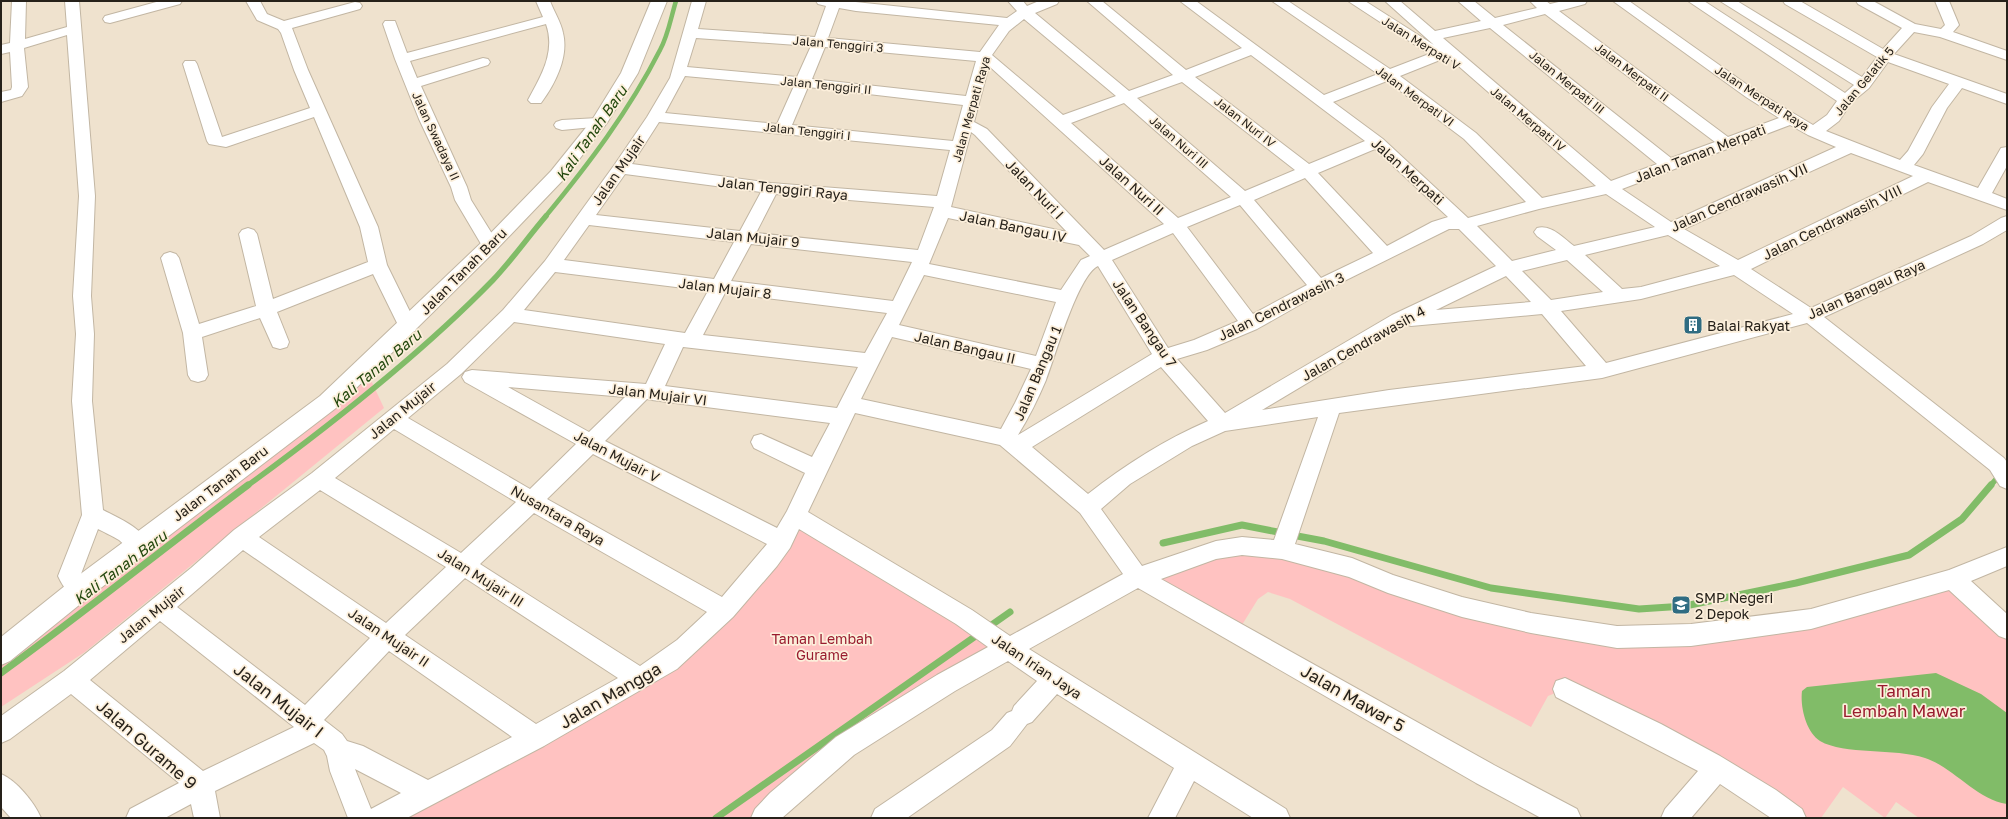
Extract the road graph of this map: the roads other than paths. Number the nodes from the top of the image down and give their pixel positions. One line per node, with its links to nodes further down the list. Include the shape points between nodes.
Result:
1 (19, 1): 41 (street)
2 (72, 1): 36 (street)
3 (175, 1): 30 (street)
4 (253, 1): 34 (street, via 262,17)
5 (544, 1): 29 (street)
6 (658, 1): 70 (main road, Jalan Tanah Baru, via 618,94)
7 (699, 1): 37 (street, Jalan Mujair)
8 (937, 1): 28 (street)
9 (1052, 1): 26 (street, Jalan Merpati Raya)
10 (1094, 1): 52 (street, Jalan Nuri IV)
11 (1187, 1): 42 (street, Jalan Merpati)
12 (1279, 1): 53 (street, Jalan Merpati VI)
13 (1356, 1): 44 (street, Jalan Merpati V)
14 (1392, 1): 39 (street, Jalan Merpati IV)
15 (1465, 1): 33 (street, Jalan Merpati III)
16 (1537, 1): 27 (street, Jalan Merpati II)
17 (1580, 1): 27 (street)
18 (1620, 1): 68 (street, Jalan Merpati Raya)
19 (1695, 1): 63 (street)
20 (1727, 1): 58 (street)
21 (1790, 1): 45 (street)
22 (1863, 1): 35 (street)
23 (1942, 1): 38 (street, via 1952,25)
24 (832, 2): 28 (street, via 856,7); 40 (street)
25 (355, 6): 34 (street)
26 (1020, 6): 31 (street, Jalan Merpati Raya); 59 (street, Jalan Nuri III)
27 (1549, 10): 33 (street); 76 (street, Jalan Merpati II)
28 (950, 15): 31 (street)
29 (550, 19): 47 (street); 62 (street, via 558,48 555,63)
30 (110, 20)
31 (1009, 22): 48 (street, Jalan Merpati Raya, via 995,36)
32 (390, 24): 47 (street, Jalan Swadaya II)
33 (1493, 24): 39 (street); 80 (street, Jalan Merpati III)
34 (283, 26): 66 (street, via 288,32)
35 (1911, 27): 38 (street); 45 (street, Jalan Gelatik 5)
36 (74, 30): 41 (street); 147 (street, via 87,196 82,296 85,334 82,401)
37 (691, 33): 40 (street, Jalan Tenggiri 3); 51 (street, Jalan Mujair)
38 (1944, 34): 46 (street)
39 (1432, 36): 57 (street, Jalan Merpati IV)
40 (820, 42): 48 (street, Jalan Tenggiri 3); 55 (street)
41 (17, 46): 43 (street); 60 (street, via 20,87 16,93)
42 (1253, 49): 52 (street); 65 (street, Jalan Merpati)
43 (1, 50)
44 (1440, 55): 53 (street); 57 (street, Jalan Merpati V)
45 (1885, 56): 54 (street); 58 (street, Jalan Gelatik 5)
46 (2007, 56)
47 (402, 59): 56 (street, Jalan Swadaya II)
48 (990, 60): 64 (street, Jalan Merpati Raya); 69 (street, Jalan Nuri II)
49 (483, 62): 56 (street)
50 (190, 64): 66 (street, via 215,141 226,142)
51 (679, 71): 55 (street, Jalan Tenggiri II); 67 (street, Jalan Mujair)
52 (1184, 76): 59 (street); 83 (street, Jalan Nuri IV)
53 (1387, 76): 65 (street); 89 (street, Jalan Merpati VI, via 1470,136 1510,173)
54 (1959, 81): 61 (street); 81 (street, via 1940,107 1915,154)
55 (802, 82): 64 (street, Jalan Tenggiri II); 73 (street)
56 (412, 84): 101 (street, Jalan Swadaya II, via 460,187 463,200)
57 (1487, 84): 86 (street, Jalan Merpati IV)
58 (1864, 85): 63 (street, Jalan Gelatik 5)
59 (1127, 97): 69 (street); 88 (street, Jalan Nuri III)
60 (1, 98)
61 (2007, 99)
62 (536, 100)
63 (1846, 100): 74 (street, Jalan Gelatik 5, via 1833,118)
64 (973, 101): 72 (street, Jalan Merpati Raya)
65 (1323, 101): 75 (street, Jalan Merpati)
66 (319, 110): 107 (street, via 370,227)
67 (655, 116): 73 (street, Jalan Tenggiri I); 82 (street, Jalan Mujair)
68 (1790, 119): 74 (street, Jalan Merpati Raya); 76 (street, Jalan Taman Merpati)
69 (1062, 121): 95 (street, Jalan Nuri II)
70 (598, 124): 71 (street); 101 (main road, Jalan Tanah Baru, via 554,178)
71 (562, 125)
72 (966, 125): 77 (street, Jalan Merpati Raya); 100 (street, Jalan Nuri I, via 981,132)
73 (783, 128): 77 (street, Jalan Tenggiri I)
74 (1814, 132): 78 (street, Jalan Merpati Raya)
75 (1377, 142): 83 (street, Jalan Bangau 1); 94 (street, Jalan Merpati)
76 (1726, 143): 80 (street, Jalan Taman Merpati)
77 (959, 146): 91 (street, Jalan Merpati Raya)
78 (1850, 147): 81 (street, Jalan Merpati Raya); 96 (street, Jalan Cendrawasih VII)
79 (2007, 152): 87 (street)
80 (1668, 164): 86 (street, Jalan Taman Merpati)
81 (1903, 166): 84 (street, Jalan Merpati Raya)
82 (621, 168): 85 (street, Jalan Tenggiri Raya); 92 (street, Jalan Mujair)
83 (1307, 171): 88 (street, Jalan Bangau 1); 103 (street, Jalan Nuri IV)
84 (1927, 176): 87 (street, Jalan Merpati Raya); 110 (street, Jalan Cendrawasih VIII)
85 (771, 188): 91 (street, Jalan Tenggiri Raya); 99 (street)
86 (1609, 188): 89 (street, Jalan Taman Merpati); 96 (street, Jalan Merpati IV)
87 (1982, 196): 90 (street, Jalan Merpati Raya)
88 (1243, 198): 95 (street, Jalan Bangau 1); 112 (street, Jalan Nuri III, via 1276,234)
89 (1538, 204): 94 (street, Jalan Cendrawasih 3)
90 (2007, 205)
91 (943, 206): 100 (street, Jalan Bangau IV, via 1073,239); 106 (street, Jalan Merpati Raya)
92 (583, 219): 99 (street, Jalan Mujair 9); 108 (street, Jalan Mujair)
93 (2007, 222): 119 (street, Jalan Bangau Raya, via 1977,240)
94 (1464, 224): 103 (street, Jalan Cendrawasih 3, via 1438,226); 109 (street, Jalan Merpati)
95 (1176, 225): 104 (street, Jalan Bangau 1); 121 (street, Jalan Nuri II)
96 (1670, 229): 102 (street, Jalan Cendrawasih VII); 110 (street, Jalan Merpati IV)
97 (1543, 232): 102 (street)
98 (248, 234): 117 (street)
99 (747, 236): 106 (street, Jalan Mujair 9); 111 (street)
100 (1084, 239): 104 (street, Jalan Nuri I)
101 (490, 245): 122 (main road, Jalan Tanah Baru)
102 (1571, 253): 109 (street, Jalan Cendrawasih VII); 113 (street)
103 (1385, 255): 112 (street, Jalan Cendrawasih 3)
104 (1101, 257): 114 (street, Jalan Bangau 1, via 1087,264 1078,274); 127 (street, Jalan Bangau 7)
105 (170, 258): 124 (street)
106 (921, 262): 114 (street, Jalan Mujair 9); 116 (street, Jalan Merpati Raya)
107 (378, 265): 117 (street); 122 (street)
108 (551, 265): 111 (street, Jalan Mujair 8); 118 (street, Jalan Mujair)
109 (1508, 268): 115 (street, Jalan Merpati); 120 (street, Jalan Cendrawasih 4)
110 (1737, 268): 113 (street, Jalan Cendrawasih VIII, via 1641,293); 119 (street, Jalan Merpati IV)
111 (719, 287): 116 (street, Jalan Mujair 8); 125 (street)
112 (1318, 287): 121 (street, Jalan Cendrawasih 3)
113 (1618, 296): 115 (street, Jalan Cendrawasih VIII)
114 (1067, 298): 129 (street, Jalan Bangau 1)
115 (1547, 307): 120 (street, Jalan Cendrawasih VIII); 131 (street, Jalan Merpati)
116 (899, 308): 123 (street, Jalan Merpati Raya)
117 (266, 309): 124 (street); 126 (street)
118 (510, 315): 125 (street); 130 (street, Jalan Mujair)
119 (1810, 316): 131 (street, Jalan Bangau Raya); 143 (street, Jalan Merpati IV)
120 (1399, 320): 138 (street, Jalan Cendrawasih 4)
121 (1250, 324): 127 (street, Jalan Cendrawasih 3)
122 (408, 326): 151 (main road, Jalan Tanah Baru, via 328,402)
123 (888, 329): 128 (street, Jalan Merpati Raya); 129 (street, Jalan Bangau II)
124 (192, 333): 132 (street)
125 (684, 339): 128 (street); 134 (street)
126 (280, 342)
127 (1164, 356): 138 (street, Jalan Bangau 7); 140 (street, Jalan Cendrawasih 3)
128 (870, 361): 136 (street, Jalan Mangga)
129 (1042, 365): 140 (street, Jalan Bangau 1)
130 (454, 368): 133 (street, Jalan Mujair V); 137 (street, Jalan Mujair)
131 (1602, 370): 135 (street, Jalan Bangau Raya)
132 (198, 375)
133 (472, 376): 134 (street, Jalan Mujair VI); 141 (street, Jalan Mujair V)
134 (647, 392): 136 (street, Jalan Mujair VI); 141 (street)
135 (1331, 407): 138 (street, Jalan Bangau Raya); 152 (street)
136 (847, 410): 140 (street); 142 (street, Jalan Mangga)
137 (392, 418): 144 (street, Jalan Mujair); 145 (street, Nusantara Raya)
138 (1222, 424): 146 (street, via 1179,444 1124,478)
139 (761, 442): 142 (street)
140 (1012, 442): 146 (street)
141 (591, 443): 145 (street); 150 (street, Jalan Mujair V)
142 (817, 469): 148 (street, Jalan Mangga)
143 (2002, 472)
144 (319, 479): 149 (street, Jalan Mujair); 154 (street, Jalan Mujair III)
145 (532, 501): 154 (street); 159 (street, Nusantara Raya)
146 (1088, 507): 155 (street)
147 (93, 515): 151 (street, via 127,534); 157 (street, via 69,576)
148 (796, 516): 150 (street, Jalan Mangga); 162 (street, Jalan Irian Jaya, via 964,617)
149 (242, 537): 158 (street, Jalan Mujair); 161 (street, Jalan Mujair II)
150 (782, 541): 159 (street, Jalan Mangga)
151 (139, 545): 157 (main road, Jalan Tanah Baru)
152 (1282, 550): 155 (street, via 1242,546 1216,550); 156 (street, via 1352,568 1388,583 1462,607 1531,623 1617,637 1691,635 1811,619)
153 (2007, 556): 156 (street)
154 (464, 566): 161 (street); 165 (street, Jalan Mujair III)
155 (1135, 572): 162 (street); 186 (street, Jalan Mawar 5, via 1485,774)
156 (1952, 578): 160 (street)
157 (80, 589): 163 (main road, Jalan Tanah Baru)
158 (160, 607): 164 (street, Jalan Mujair); 168 (street, Jalan Mujair I)
159 (725, 610): 165 (street, Jalan Mangga, via 685,648)
160 (2007, 629)
161 (388, 636): 168 (street); 170 (street, Jalan Mujair II)
162 (999, 642): 166 (street, Jalan Irian Jaya); 182 (street, via 946,683 845,746)
163 (1, 652)
164 (73, 678): 169 (street, Jalan Mujair); 174 (street, Jalan Gurame 9, via 76,684)
165 (640, 679): 170 (street, Jalan Mangga)
166 (1055, 679): 172 (street, Jalan Irian Jaya); 183 (street, via 1001,738)
167 (1565, 689): 173 (street)
168 (311, 725): 171 (street, Jalan Mujair I, via 333,742); 174 (street)
169 (1, 731)
170 (535, 738): 176 (street, Jalan Mangga)
171 (339, 752): 176 (street, via 354,755); 180 (street, Jalan Mujair I, via 343,771)
172 (1190, 763): 184 (street); 185 (street, Jalan Irian Jaya)
173 (1716, 769): 187 (street); 188 (street)
174 (201, 785): 178 (street); 179 (street, Jalan Gurame 9)
175 (1, 787): 177 (street)
176 (427, 793): 181 (street, Jalan Mangga)
177 (28, 818)
178 (139, 818)
179 (207, 818)
180 (361, 818)
181 (380, 818)
182 (764, 818)
183 (884, 818)
184 (1161, 818)
185 (1277, 818)
186 (1568, 818)
187 (1674, 818)
188 (1793, 818)

